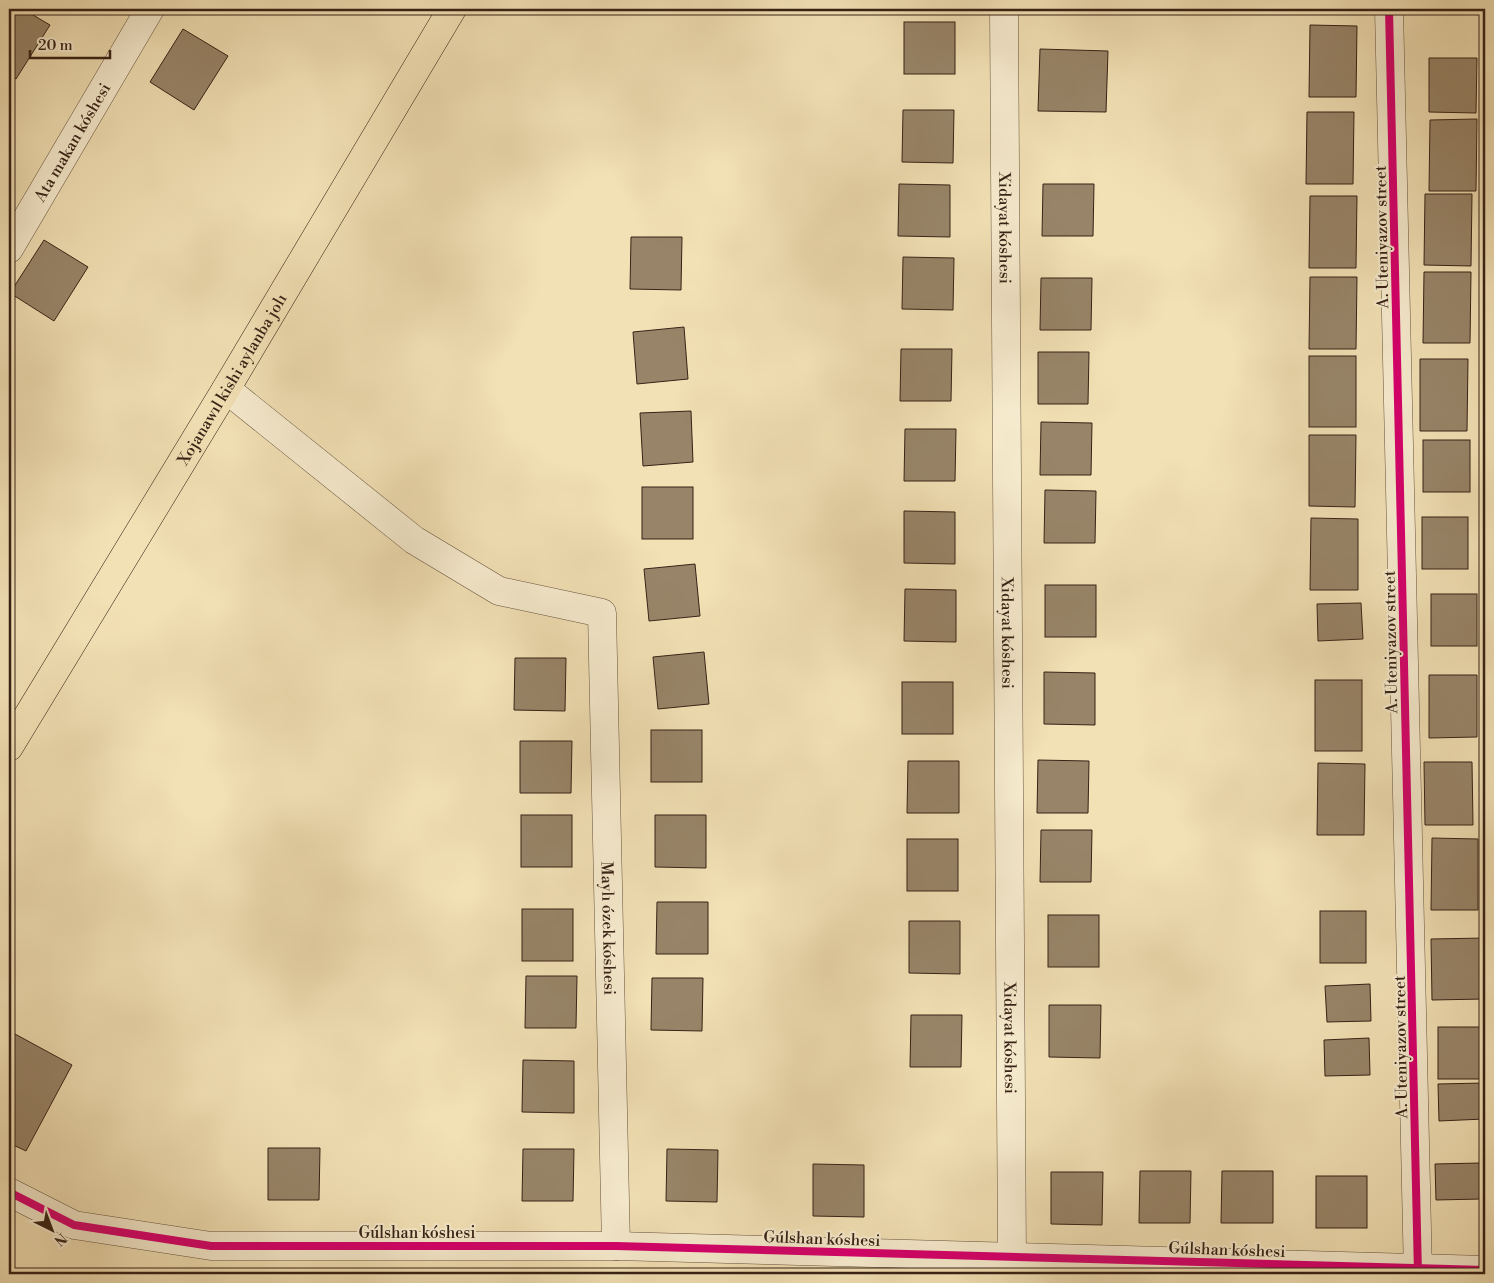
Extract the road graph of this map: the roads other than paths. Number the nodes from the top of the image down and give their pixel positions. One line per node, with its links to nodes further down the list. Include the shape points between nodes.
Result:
1 (150, 9): 5 (street, Ata makan kóshesi)
2 (452, 9): 6 (main road, Xojanawıl kishi aylanba jolı)
3 (1004, 9): 10 (street, Xidayat kóshesi)
4 (1389, 9): 12 (street, A. Uteniyazov street)
5 (9, 250)
6 (226, 389): 7 (main road, Xojanawıl kishi aylanba jolı); 9 (street, Maylı ózek kóshesi, via 414,540 499,591 602,612)
7 (9, 747)
8 (9, 1192): 9 (street, Gúlshan kóshesi, via 74,1225 211,1246)
9 (616, 1246): 10 (street, Gúlshan kóshesi)
10 (1012, 1257): 12 (street, Gúlshan kóshesi)
11 (1485, 1270): 12 (street, Gúlshan kóshesi)
12 (1418, 1271)

